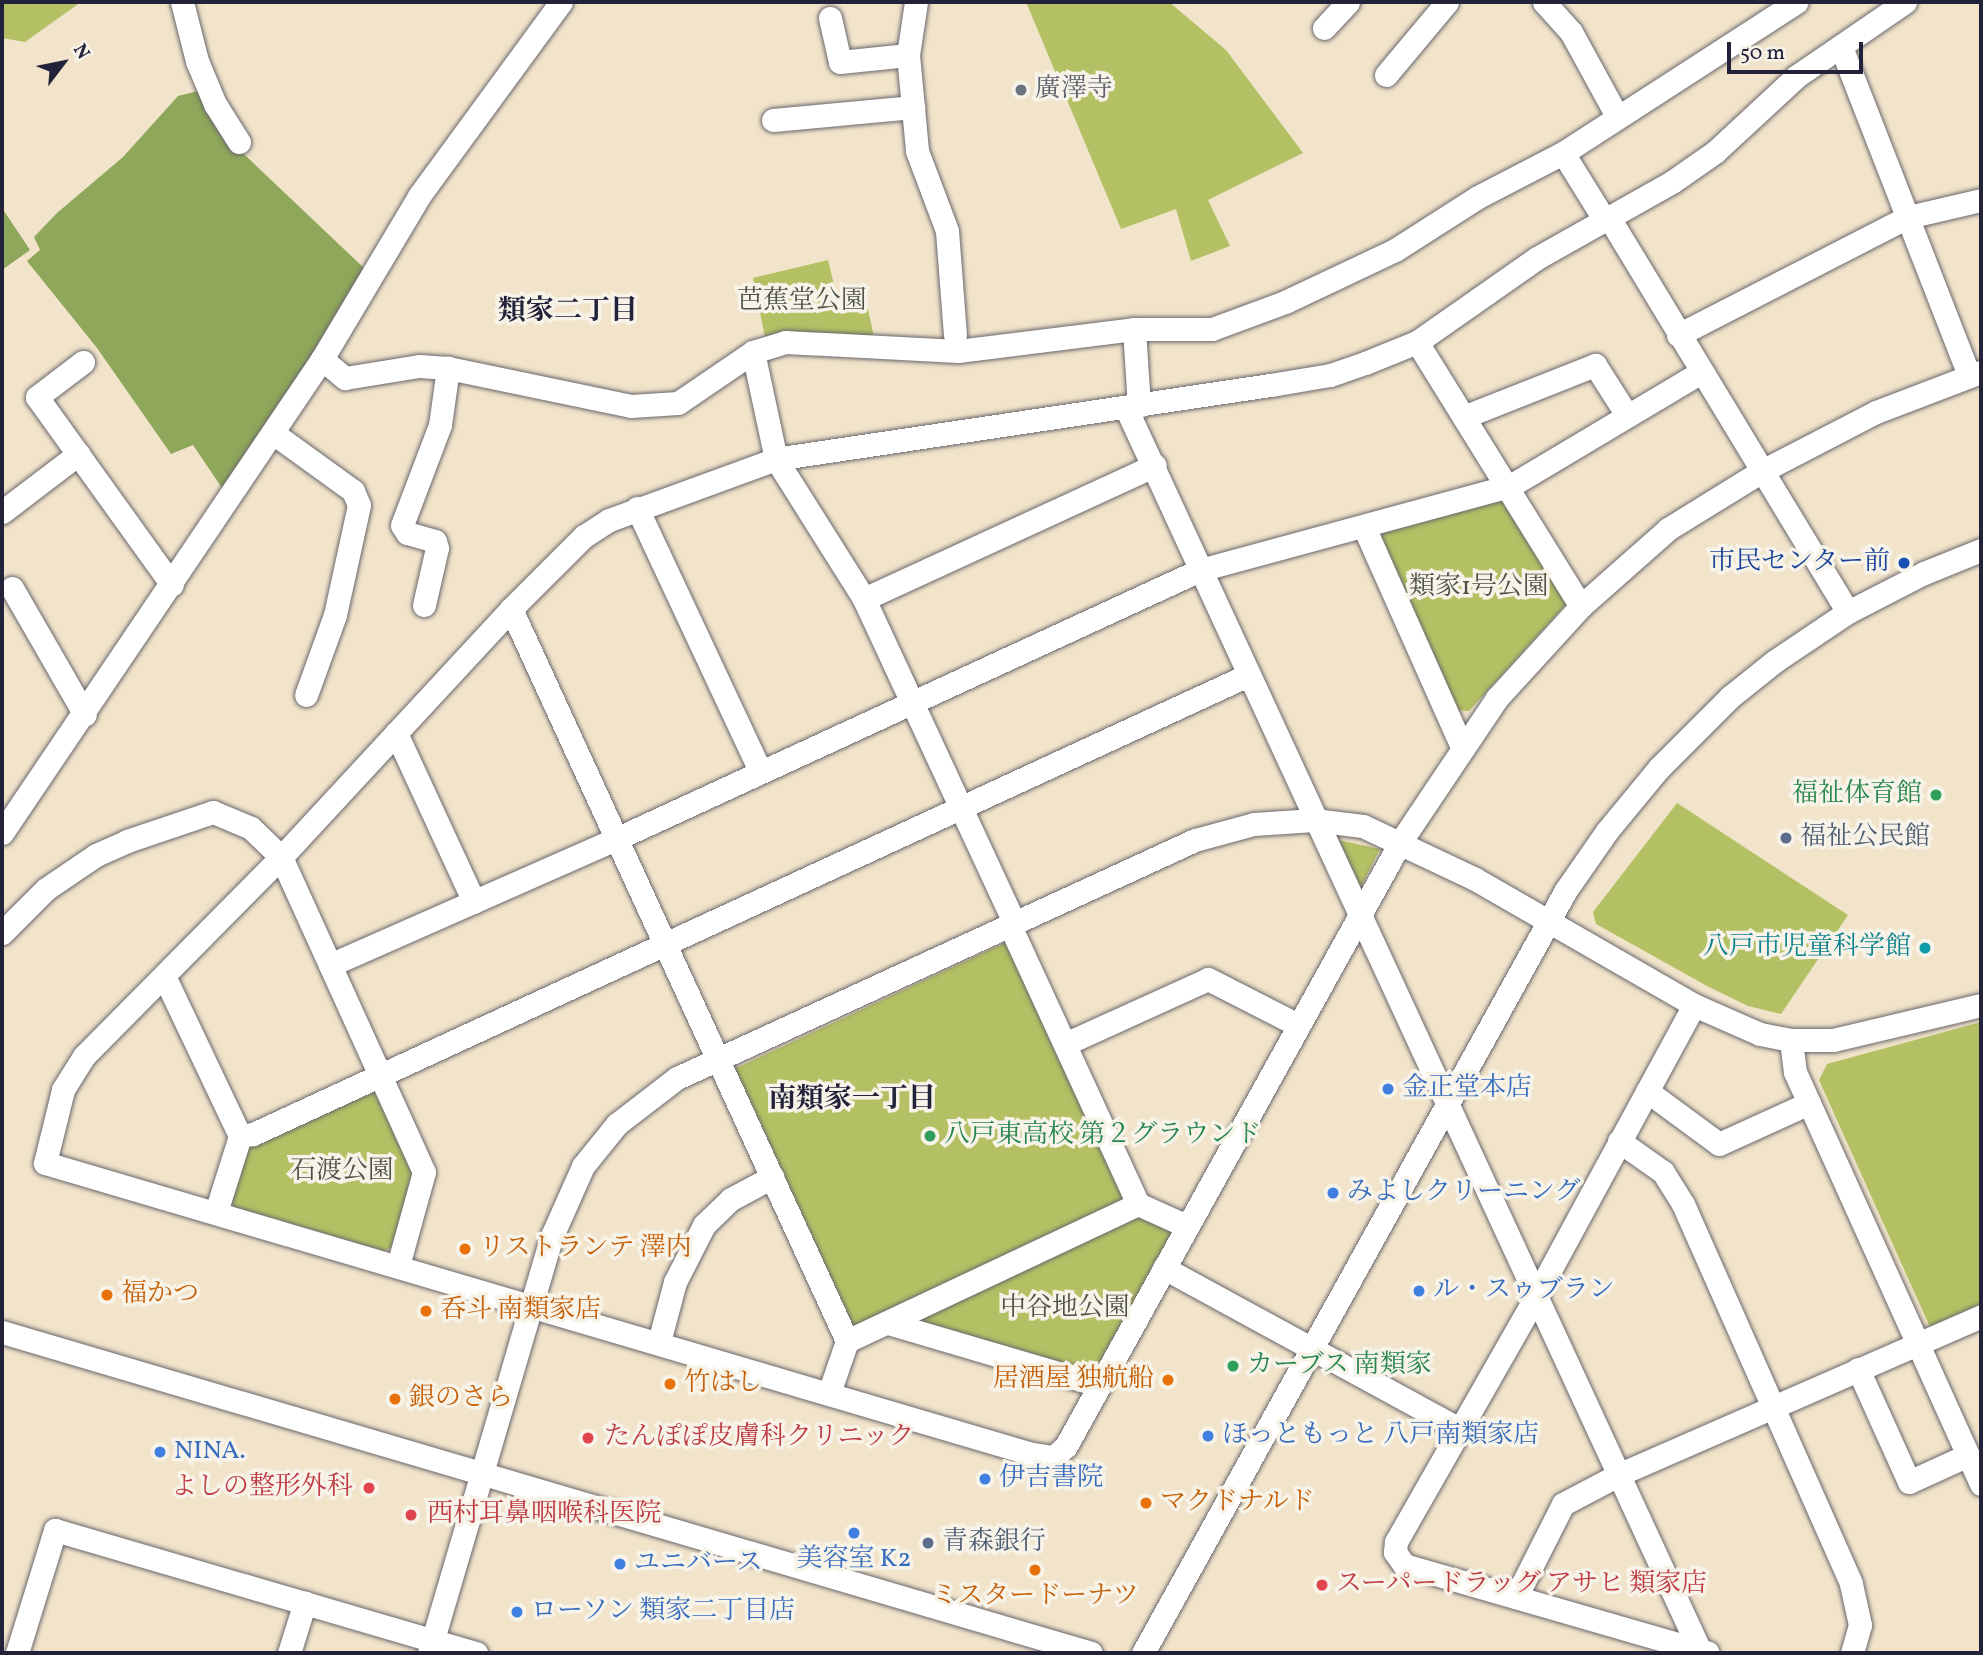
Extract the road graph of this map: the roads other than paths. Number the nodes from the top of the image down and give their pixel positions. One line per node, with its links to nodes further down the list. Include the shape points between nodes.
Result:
1 (182, 2): 17 (street, via 197,61 215,104)
2 (561, 2): 27 (street, via 419,196)
3 (916, 2): 12 (street)
4 (1348, 2): 10 (street)
5 (1447, 2): 13 (street)
6 (1544, 2): 15 (street, via 1571,32)
7 (1796, 2): 15 (street)
8 (1905, 2): 11 (street)
9 (830, 18): 12 (street, via 840,62)
10 (1324, 28)
11 (1840, 47): 20 (street); 21 (street, via 1797,76 1715,152)
12 (908, 55): 14 (street)
13 (1386, 75)
14 (913, 107): 16 (street); 23 (street, via 917,151 947,231)
15 (1617, 116): 18 (street)
16 (773, 120)
17 (239, 142)
18 (1563, 153): 21 (street); 22 (street, via 1478,197 1395,250 1285,302 1212,329)
19 (1981, 200): 20 (street)
20 (1908, 217): 24 (street); 31 (street)
21 (1606, 218): 24 (street); 25 (street, via 1537,258)
22 (1134, 328): 26 (street, via 958,351 785,342); 32 (street)
23 (955, 335)
24 (1678, 335): 30 (street)
25 (1417, 342): 32 (street, via 1330,375); 34 (street)
26 (753, 352): 29 (street, via 678,403 631,407); 37 (street)
27 (323, 359): 29 (street, via 345,377 419,366); 35 (street)
28 (83, 362): 36 (street, via 37,397)
29 (448, 369): 49 (street, via 440,425 402,525 407,533 435,541 437,548)
30 (1701, 372): 33 (street); 39 (street)
31 (1975, 374): 39 (street, via 1875,412)
32 (1133, 407): 37 (street); 38 (street)
33 (1627, 415): 34 (street, via 1595,365); 40 (street)
34 (1465, 416): 40 (street)
35 (273, 433): 46 (street); 54 (street, via 353,491 359,505 335,615)
36 (78, 454): 42 (street); 46 (street)
37 (776, 459): 41 (street); 48 (street)
38 (1154, 465): 45 (street); 48 (street)
39 (1762, 471): 50 (street, via 1668,529); 52 (street)
40 (1510, 486): 43 (street); 50 (street)
41 (638, 508): 51 (street, via 584,536); 59 (street)
42 (2, 512)
43 (1364, 527): 45 (street); 58 (street)
44 (1981, 550): 52 (street)
45 (1200, 570): 53 (street); 55 (street)
46 (172, 585): 56 (street)
47 (12, 588): 56 (street)
48 (864, 599): 55 (street)
49 (424, 605)
50 (1581, 606): 58 (street, via 1497,698)
51 (510, 610): 57 (street); 63 (street)
52 (1848, 611): 68 (street, via 1730,697 1659,768 1600,841)
53 (1248, 675): 60 (street); 61 (street)
54 (306, 695)
55 (912, 703): 59 (street); 60 (street)
56 (85, 715): 62 (street)
57 (396, 733): 65 (street); 66 (street)
58 (1462, 747): 64 (street)
59 (760, 771): 63 (street)
60 (960, 808): 69 (street); 71 (street)
61 (1314, 820): 64 (street, via 1363,826); 67 (street); 69 (street, via 1254,824 1195,840)
62 (2, 833)
63 (618, 838): 66 (street); 71 (street)
64 (1401, 841): 67 (street); 68 (street)
65 (281, 857): 70 (street, via 251,828 213,813 199,816 96,855 46,889); 72 (street); 73 (street)
66 (474, 902): 72 (street)
67 (1359, 916): 76 (street); 83 (street)
68 (1549, 922): 74 (street); 83 (street)
69 (1012, 923): 78 (street); 79 (street)
70 (2, 933)
71 (668, 943): 79 (street); 80 (street)
72 (330, 965): 80 (street)
73 (166, 978): 84 (street); 88 (street, via 84,1056 64,1090 46,1163)
74 (1694, 1005): 77 (street, via 1760,1034); 81 (street)
75 (1981, 1005): 77 (street, via 1833,1040)
76 (1298, 1025): 78 (street, via 1208,979); 89 (street)
77 (1791, 1040): 82 (street, via 1795,1072)
78 (1066, 1044): 87 (street)
79 (720, 1057): 86 (street); 93 (street, via 641,1102 583,1166 551,1238)
80 (376, 1074): 84 (street, via 253,1134); 90 (street, via 424,1172)
81 (1647, 1091): 82 (street, via 1719,1144); 85 (street)
82 (1809, 1103): 99 (street)
83 (1446, 1105): 92 (street); 100 (street)
84 (240, 1136): 88 (street)
85 (1619, 1141): 92 (street); 104 (street, via 1663,1172 1683,1204)
86 (772, 1177): 97 (street); 98 (street, via 731,1199 704,1225 675,1282)
87 (1138, 1204): 89 (street); 95 (street)
88 (216, 1212): 90 (street)
89 (1187, 1226): 91 (street)
90 (398, 1266): 93 (street)
91 (1164, 1268): 100 (street); 102 (street)
92 (1535, 1298): 105 (street); 108 (street)
93 (532, 1308): 98 (street); 107 (street)
94 (1981, 1316): 99 (street)
95 (888, 1323): 97 (street); 102 (street)
96 (2, 1332): 107 (street)
97 (847, 1341): 103 (street)
98 (659, 1342): 103 (street)
99 (1917, 1344): 101 (street); 106 (street)
100 (1312, 1348): 105 (street); 118 (street)
101 (1858, 1369): 104 (street); 106 (street, via 1909,1482)
102 (1099, 1385): 103 (street, via 1066,1446 1054,1457)
103 (829, 1393)
104 (1773, 1406): 108 (street); 119 (street, via 1851,1584 1860,1625)
105 (1459, 1429): 110 (street, via 1395,1542 1395,1552 1404,1565)
106 (1968, 1455): 109 (street)
107 (482, 1474): 112 (street); 117 (street)
108 (1620, 1474): 110 (street, via 1563,1504); 113 (street)
109 (1981, 1484)
110 (1516, 1597): 113 (street)
111 (305, 1602): 112 (street); 114 (street, via 55,1530); 115 (street)
112 (431, 1647): 116 (street)
113 (1703, 1652)
114 (18, 1653)
115 (289, 1653)
116 (476, 1653)
117 (1091, 1653)
118 (1143, 1653)
119 (1852, 1653)

